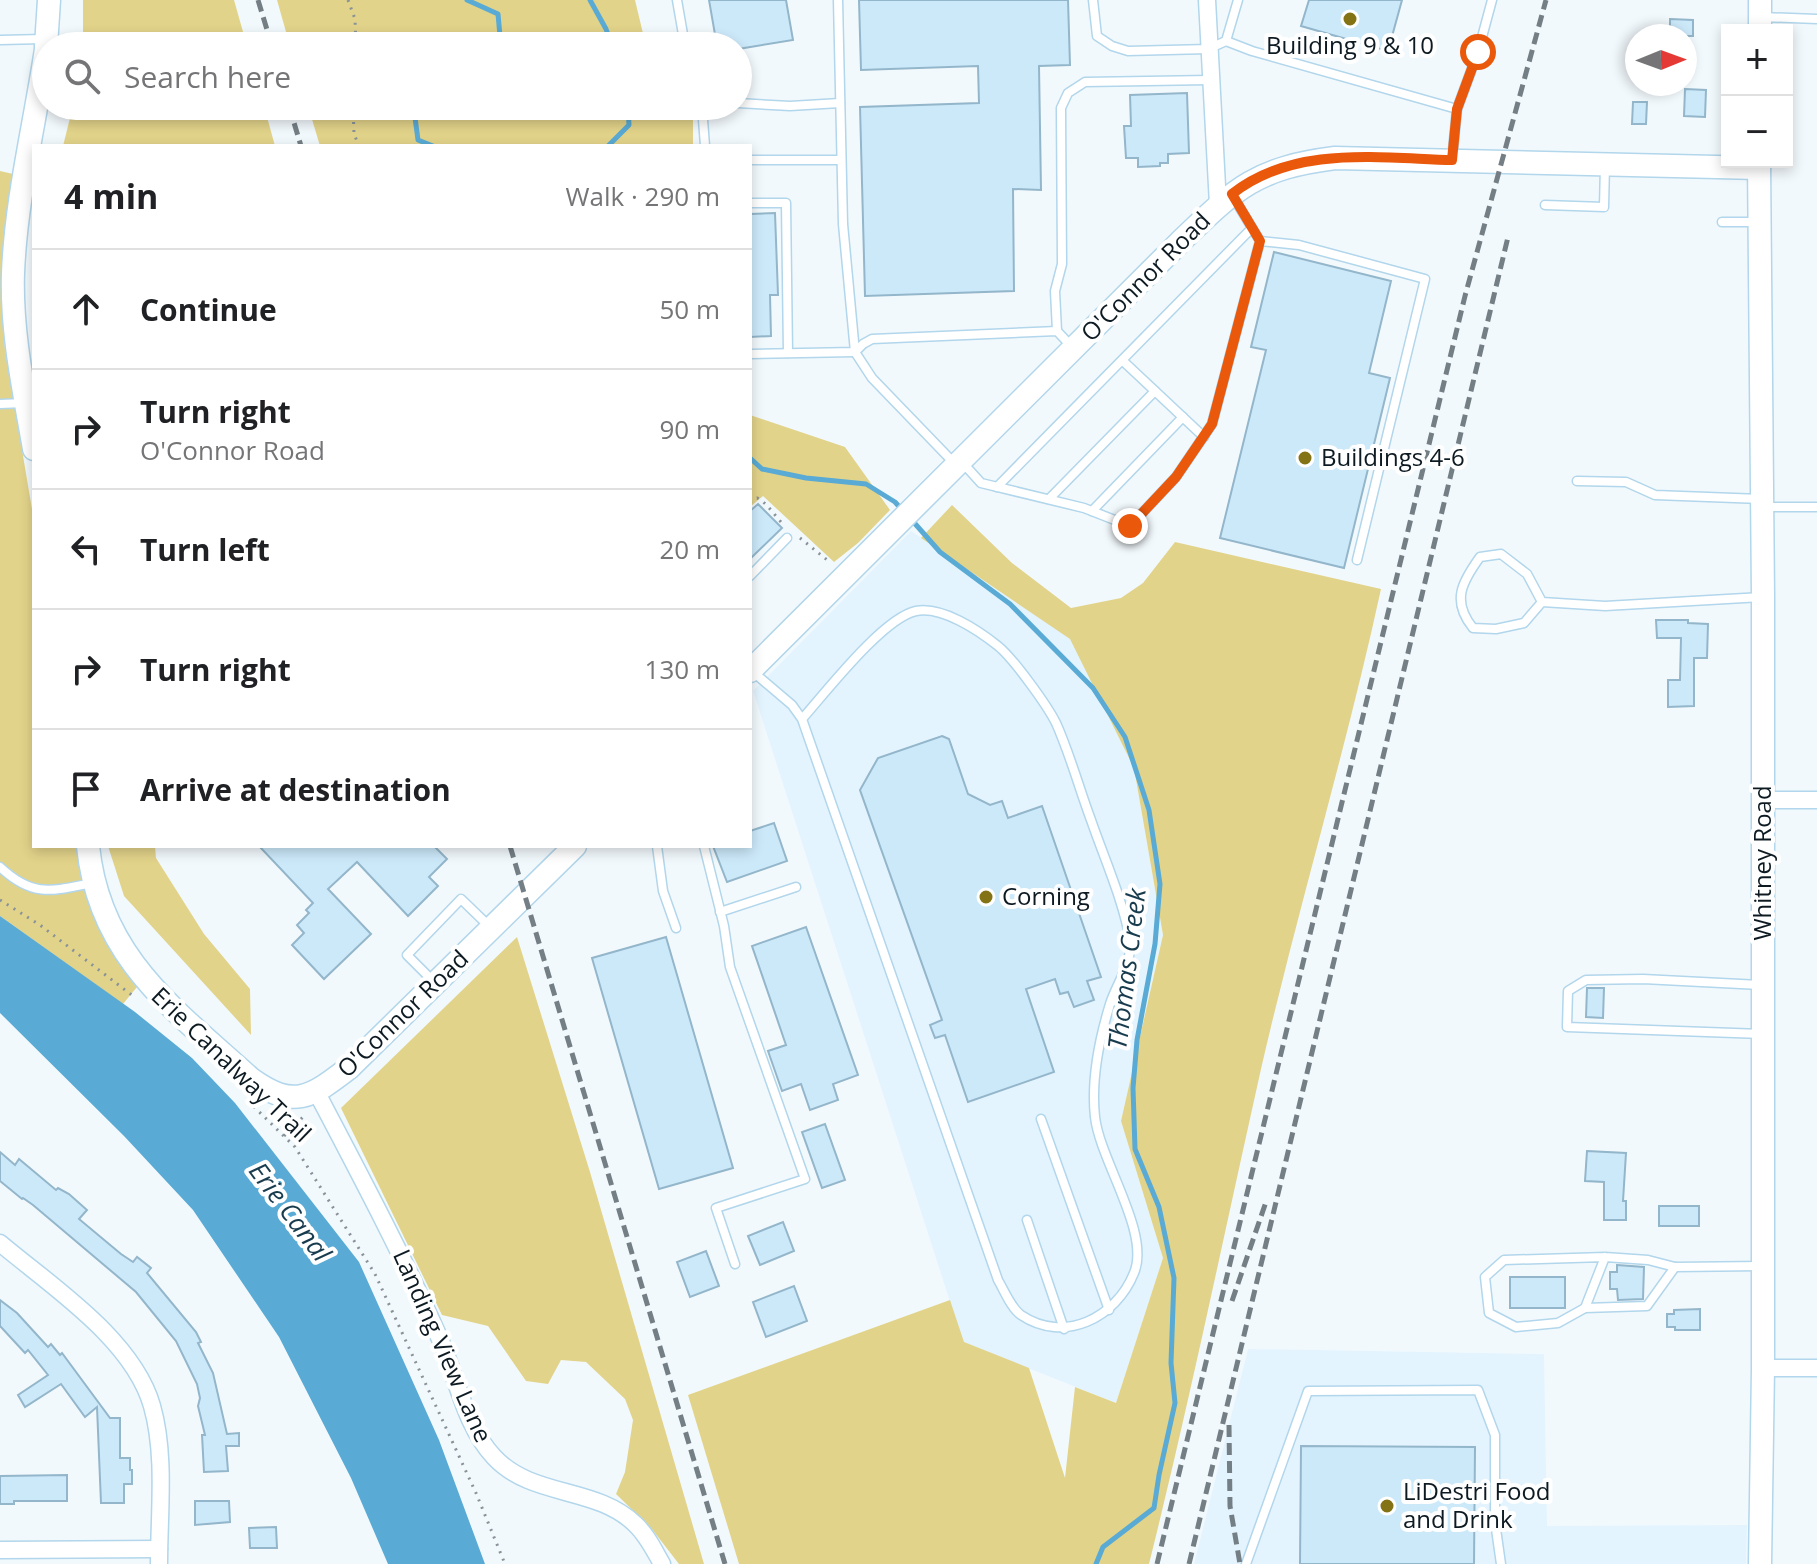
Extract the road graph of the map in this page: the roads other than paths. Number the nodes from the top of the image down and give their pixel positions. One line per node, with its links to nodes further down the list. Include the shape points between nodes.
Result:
1 (49, 0): 10 (street)
2 (677, 0): 11 (lane)
3 (838, 0): 17 (lane)
4 (1093, 0): 15 (lane, via 1097,36 1112,46 1128,51)
5 (1207, 0): 15 (street)
6 (1238, 0): 13 (lane)
7 (1492, 0): 19 (lane)
8 (1760, 16): 9 (lane)
9 (1817, 19)
10 (48, 32)
11 (683, 32)
12 (0, 40): 14 (lane)
13 (1226, 41): 15 (lane); 19 (lane)
14 (32, 43)
15 (1208, 49): 16 (street)
16 (1210, 80): 29 (street); 36 (lane, via 1085,82 1068,93 1061,108)
17 (840, 103): 18 (lane); 24 (lane)
18 (752, 104)
19 (1457, 109): 25 (lane)
20 (34, 120): 43 (street, via 13,275)
21 (703, 120): 22 (lane)
22 (705, 144)
23 (752, 160): 24 (lane)
24 (841, 160): 38 (lane)
25 (1452, 160): 26 (street, O'Connor Road); 29 (street, O'Connor Road, via 1305,162 1263,174)
26 (1605, 164): 27 (street, O'Connor Road); 31 (lane, via 1604,207)
27 (1721, 165)
28 (1759, 168): 33 (street, Whitney Road)
29 (1225, 200): 34 (lane); 37 (street, O'Connor Road)
30 (752, 203): 39 (lane, via 786,203)
31 (1545, 205)
32 (1722, 222): 33 (lane)
33 (1759, 222): 52 (street, Whitney Road)
34 (1252, 228): 35 (lane); 41 (lane)
35 (1260, 241): 46 (lane, via 1212,424); 56 (lane, via 1299,245 1425,279)
36 (1057, 331): 37 (lane); 38 (lane, via 872,339)
37 (1074, 349): 48 (street, O'Connor Road)
38 (855, 352): 39 (lane); 48 (lane, via 872,378)
39 (788, 353): 40 (lane)
40 (752, 354)
41 (1123, 361): 42 (lane); 50 (lane)
42 (1155, 391): 45 (lane); 51 (lane)
43 (26, 403): 44 (lane); 47 (street)
44 (0, 404)
45 (1183, 417): 46 (lane); 54 (lane)
46 (1204, 437): 54 (lane, via 1176,477 1130,526)
47 (32, 438)
48 (959, 463): 50 (lane, via 981,483); 60 (street, O'Connor Road)
49 (1577, 481): 52 (lane, via 1626,482 1655,495)
50 (997, 487): 51 (lane)
51 (1049, 499): 54 (lane)
52 (1762, 503): 53 (lane); 58 (street, Whitney Road)
53 (1817, 507)
54 (1092, 511)
55 (787, 538): 57 (lane)
56 (1357, 560)
57 (752, 574)
58 (1763, 597): 59 (lane, via 1605,606); 63 (street, Whitney Road)
59 (1542, 602): 59 (lane, via 1527,574 1501,554 1480,557 1460,597 1463,615 1473,628 1524,623)
60 (752, 668)
61 (752, 672): 62 (lane)
62 (802, 719): 87 (lane, via 893,623 914,612 934,611 999,646 1055,722 1130,941 1129,960 1100,1041 1095,1087 1095,1120 1134,1229 1138,1256 1130,1282); 88 (lane, via 998,1280 1019,1313)
63 (1763, 800): 64 (street); 76 (street, Whitney Road)
64 (1817, 800)
65 (88, 848): 70 (street)
66 (573, 848): 74 (street, O'Connor Road)
67 (657, 848): 73 (lane, via 663,891)
68 (704, 848): 72 (lane)
69 (0, 867): 70 (lane, via 27,888 55,891)
70 (93, 883): 78 (street, via 112,932 145,979 251,1079 283,1096)
71 (796, 887): 72 (lane)
72 (720, 912): 83 (lane, via 730,967 805,1179 716,1208)
73 (676, 928)
74 (491, 929): 75 (street, O'Connor Road); 75 (lane, via 461,899 407,955)
75 (436, 984): 78 (street, O'Connor Road, via 349,1068)
76 (1762, 985): 77 (street, Whitney Road); 77 (lane, via 1586,980 1568,991 1567,1027)
77 (1763, 1034): 84 (street, Whitney Road)
78 (311, 1094): 93 (street, Landing View Lane, via 405,1261 482,1442 512,1473 597,1502 634,1522)
79 (1041, 1119): 87 (lane)
80 (1027, 1220): 88 (lane)
81 (0, 1243): 92 (street, via 101,1328 142,1380 158,1436)
82 (1605, 1257): 85 (lane); 86 (lane); 86 (lane, via 1504,1260 1485,1277 1489,1313 1516,1327 1558,1323)
83 (735, 1264)
84 (1763, 1266): 85 (lane); 89 (street, Whitney Road)
85 (1675, 1267): 86 (lane, via 1647,1306)
86 (1585, 1308)
87 (1109, 1310): 88 (lane)
88 (1064, 1329)
89 (1763, 1368): 90 (street); 96 (street, Whitney Road)
90 (1817, 1368)
91 (0, 1550): 92 (street)
92 (159, 1557)
93 (662, 1564)
94 (1246, 1564): 95 (lane, via 1308,1391 1478,1390 1495,1435 1495,1522)
95 (1501, 1564)
96 (1760, 1564)

